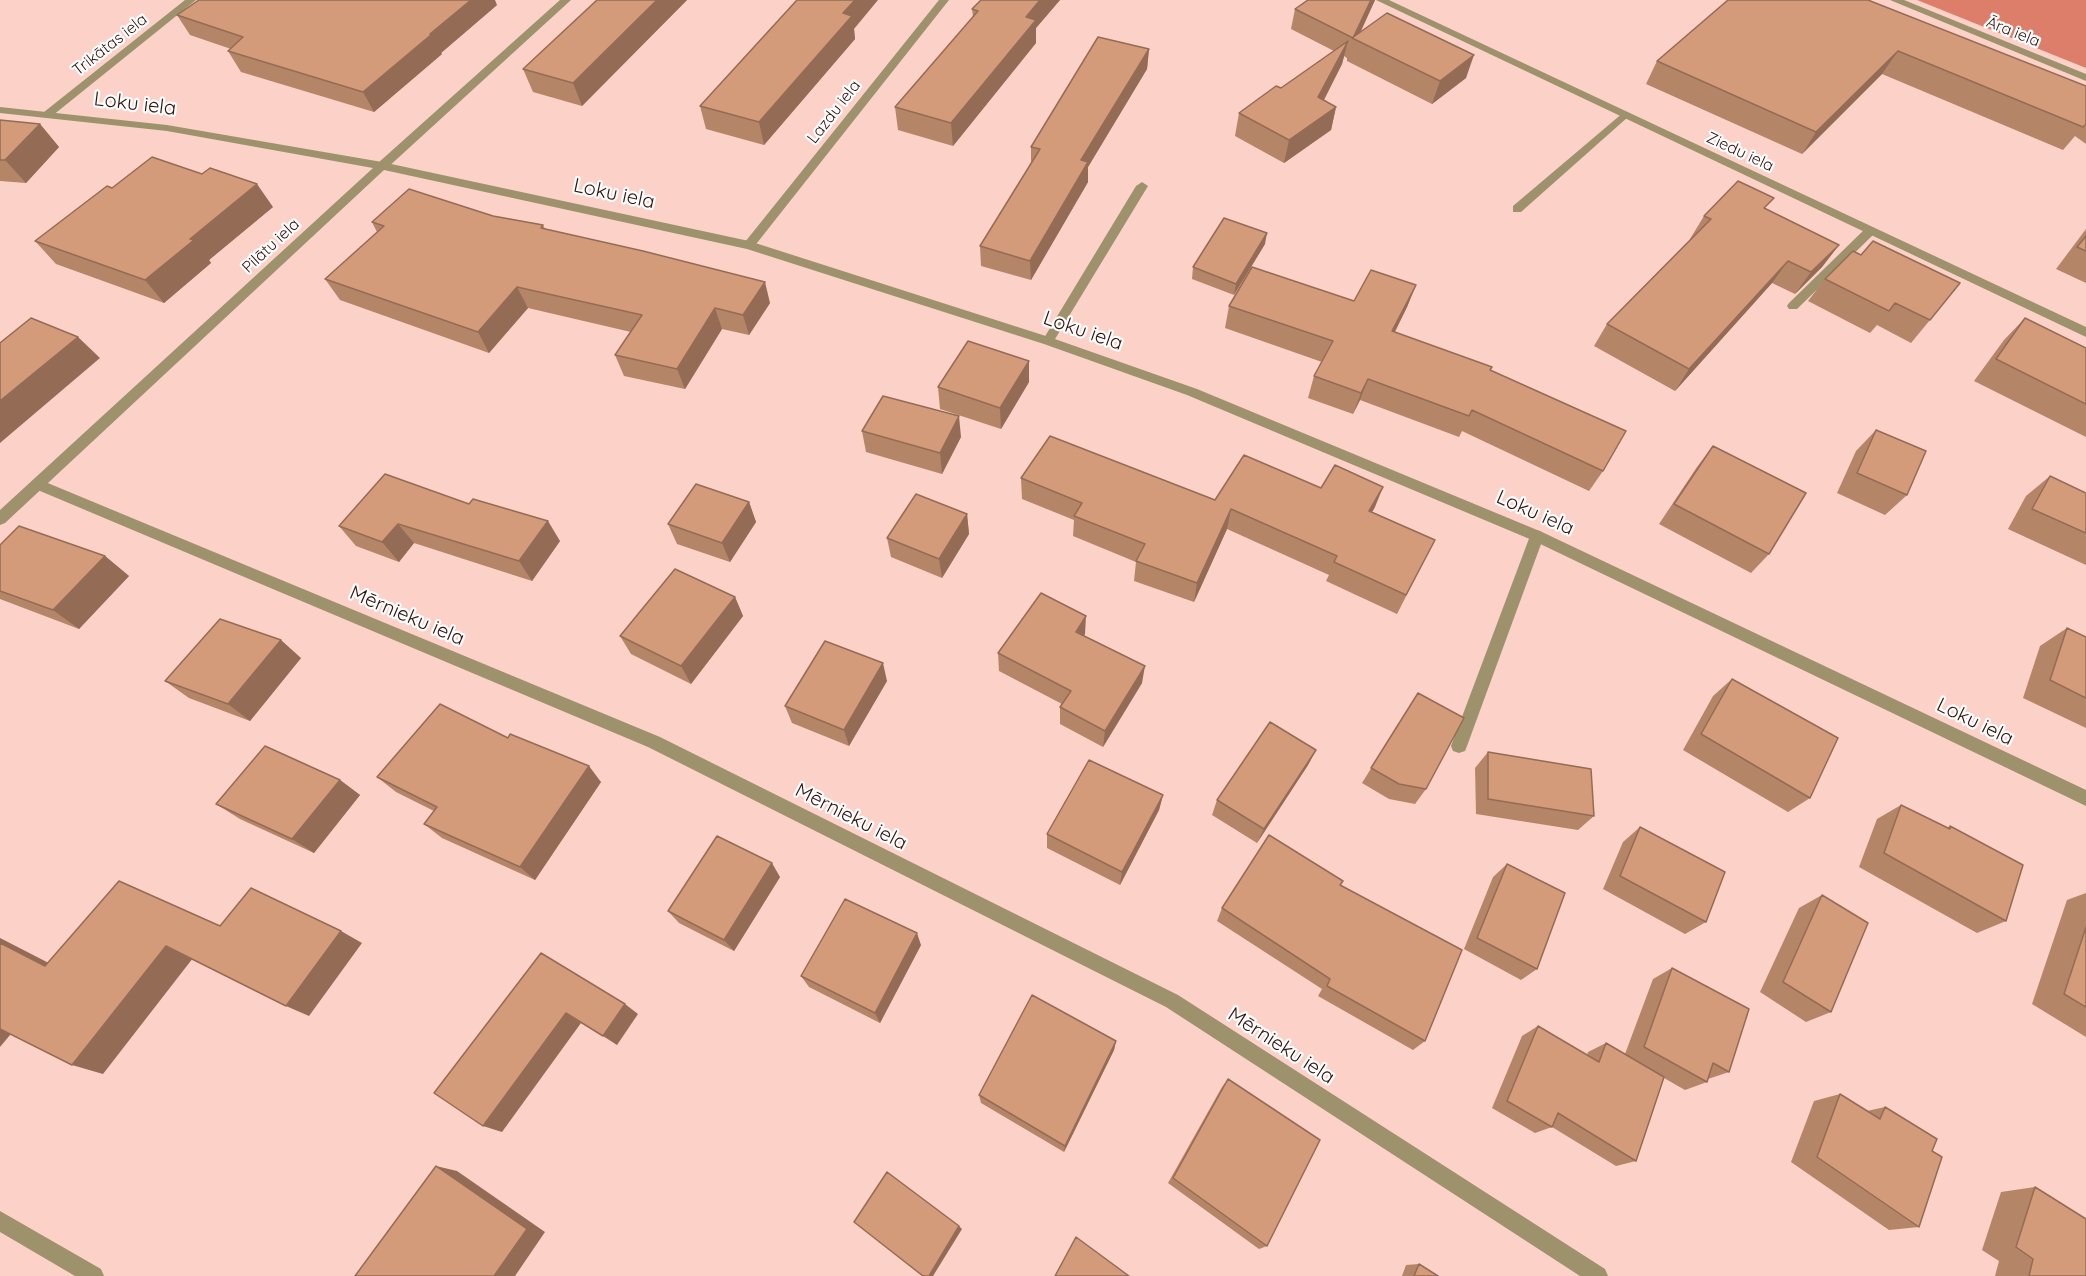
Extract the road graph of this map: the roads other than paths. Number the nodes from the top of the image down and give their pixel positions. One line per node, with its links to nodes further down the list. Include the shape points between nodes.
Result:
1 (190, 0): 8 (street, Trikātas iela)
2 (566, 0): 10 (street, Pilātu iela)
3 (944, 0): 14 (street, Lazdu iela)
4 (1382, 0): 9 (street, Ziedu iela)
5 (1895, 0): 6 (street, Āra iela)
6 (2086, 78)
7 (0, 110): 8 (street, Loku iela)
8 (48, 114): 10 (street, Loku iela, via 167,128)
9 (1624, 115): 12 (street); 13 (street, Ziedu iela)
10 (382, 166): 14 (street, Loku iela); 18 (street, Pilātu iela)
11 (1142, 186): 17 (street)
12 (1517, 209)
13 (1870, 231): 15 (street); 16 (street, Ziedu iela)
14 (750, 245): 17 (street, Loku iela)
15 (1793, 306)
16 (2086, 332)
17 (1048, 341): 20 (street, Loku iela, via 1192,392)
18 (38, 484): 19 (street, Pilātu iela); 25 (street, Mērnieku iela, via 654,742 1172,1001)
19 (0, 519)
20 (1538, 536): 21 (street); 22 (street, Loku iela)
21 (1459, 746)
22 (2086, 798)
23 (0, 1221): 24 (street)
24 (94, 1276)
25 (1598, 1276)

